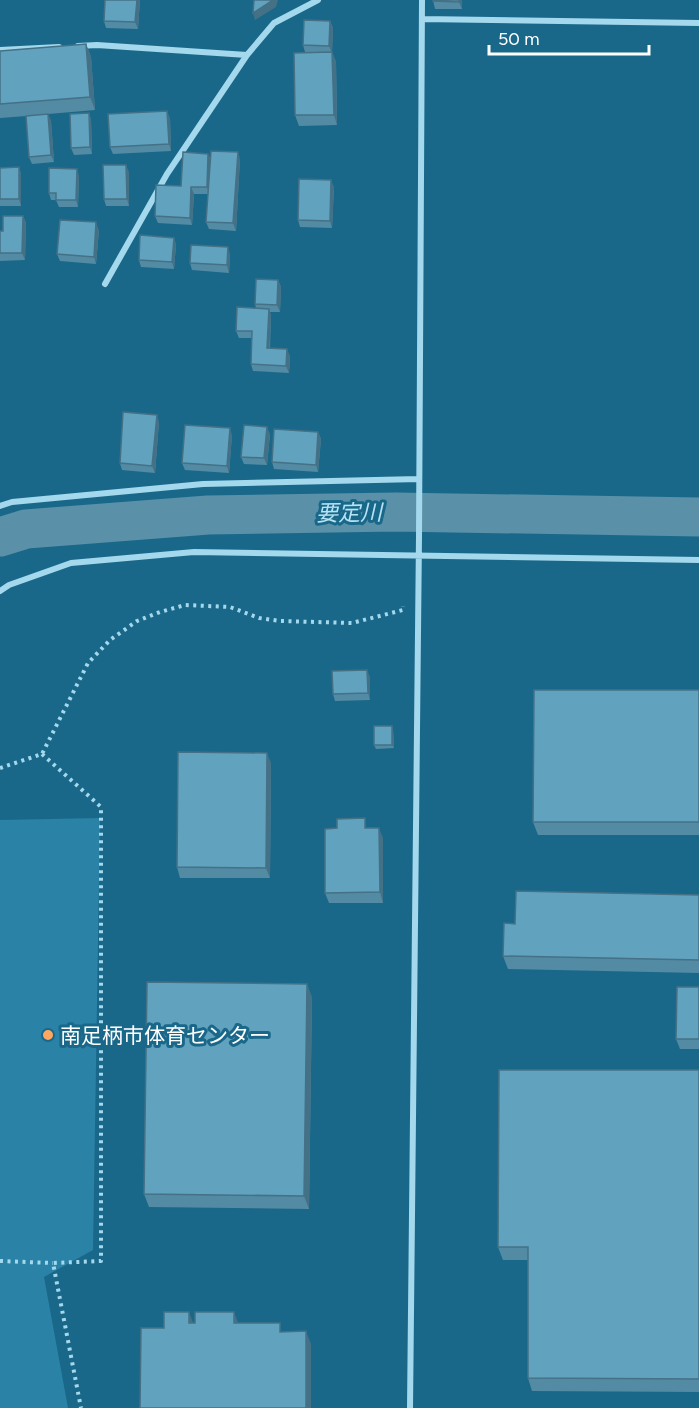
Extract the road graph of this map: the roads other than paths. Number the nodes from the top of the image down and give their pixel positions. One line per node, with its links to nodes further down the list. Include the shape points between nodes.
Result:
1 (318, 0): 8 (street, via 274,23)
2 (422, 0): 3 (street)
3 (422, 19): 4 (street); 10 (street)
4 (699, 23)
5 (65, 46): 7 (street)
6 (76, 46): 8 (street)
7 (0, 50)
8 (247, 55): 9 (street, via 167,174)
9 (105, 284)
10 (419, 479): 11 (street, via 203,484); 12 (street)
11 (0, 506)
12 (418, 554): 13 (street); 14 (street, via 194,552 71,563); 15 (street)
13 (699, 560)
14 (0, 591)
15 (410, 1408)

